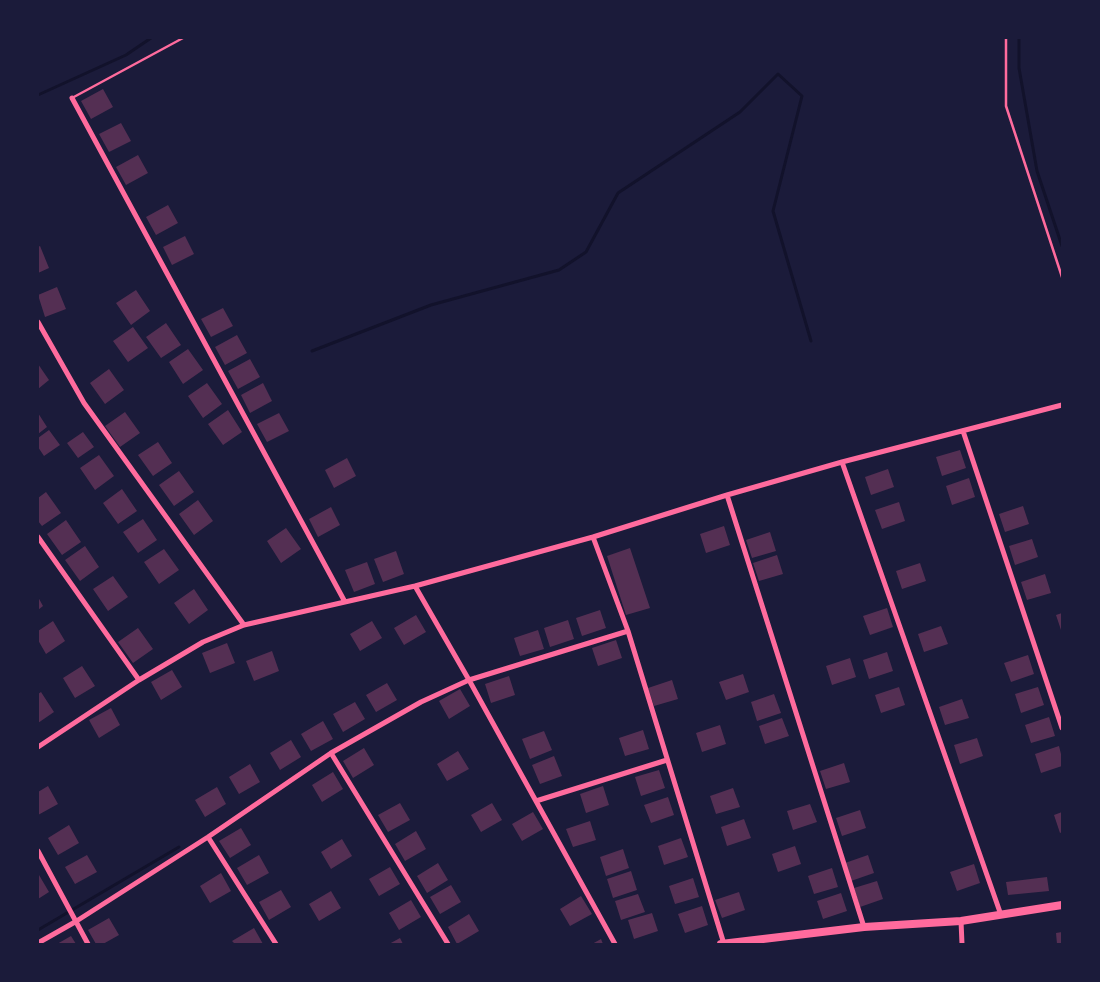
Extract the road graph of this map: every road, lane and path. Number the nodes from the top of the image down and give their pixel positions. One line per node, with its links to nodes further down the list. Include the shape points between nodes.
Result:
1 (183, 38): 3 (lane)
2 (1006, 38): 4 (lane, via 1006,106)
3 (72, 98): 13 (street)
4 (1062, 277)
5 (38, 322): 14 (street, via 84,403)
6 (1062, 405): 7 (street)
7 (964, 431): 8 (street); 18 (street)
8 (842, 462): 9 (street); 26 (street)
9 (727, 495): 11 (street); 29 (street)
10 (38, 537): 16 (street)
11 (593, 537): 12 (street); 15 (street)
12 (414, 586): 13 (street); 17 (street)
13 (345, 602): 14 (street)
14 (244, 625): 16 (street, via 203,642)
15 (628, 631): 17 (street); 21 (street)
16 (139, 680): 19 (street)
17 (469, 680): 20 (street, via 421,702); 22 (street)
18 (1062, 728)
19 (38, 747)
20 (331, 753): 23 (street); 33 (street)
21 (667, 760): 22 (street); 35 (street)
22 (536, 801): 34 (street)
23 (208, 837): 28 (street); 32 (street)
24 (38, 851): 28 (street)
25 (1062, 905): 26 (main road)
26 (1001, 915): 27 (main road)
27 (961, 921): 29 (main road); 36 (street)
28 (75, 922): 30 (street); 31 (street)
29 (864, 927): 35 (main road)
30 (38, 944)
31 (88, 944)
32 (276, 944)
33 (448, 944)
34 (615, 944)
35 (722, 944)
36 (962, 944)

